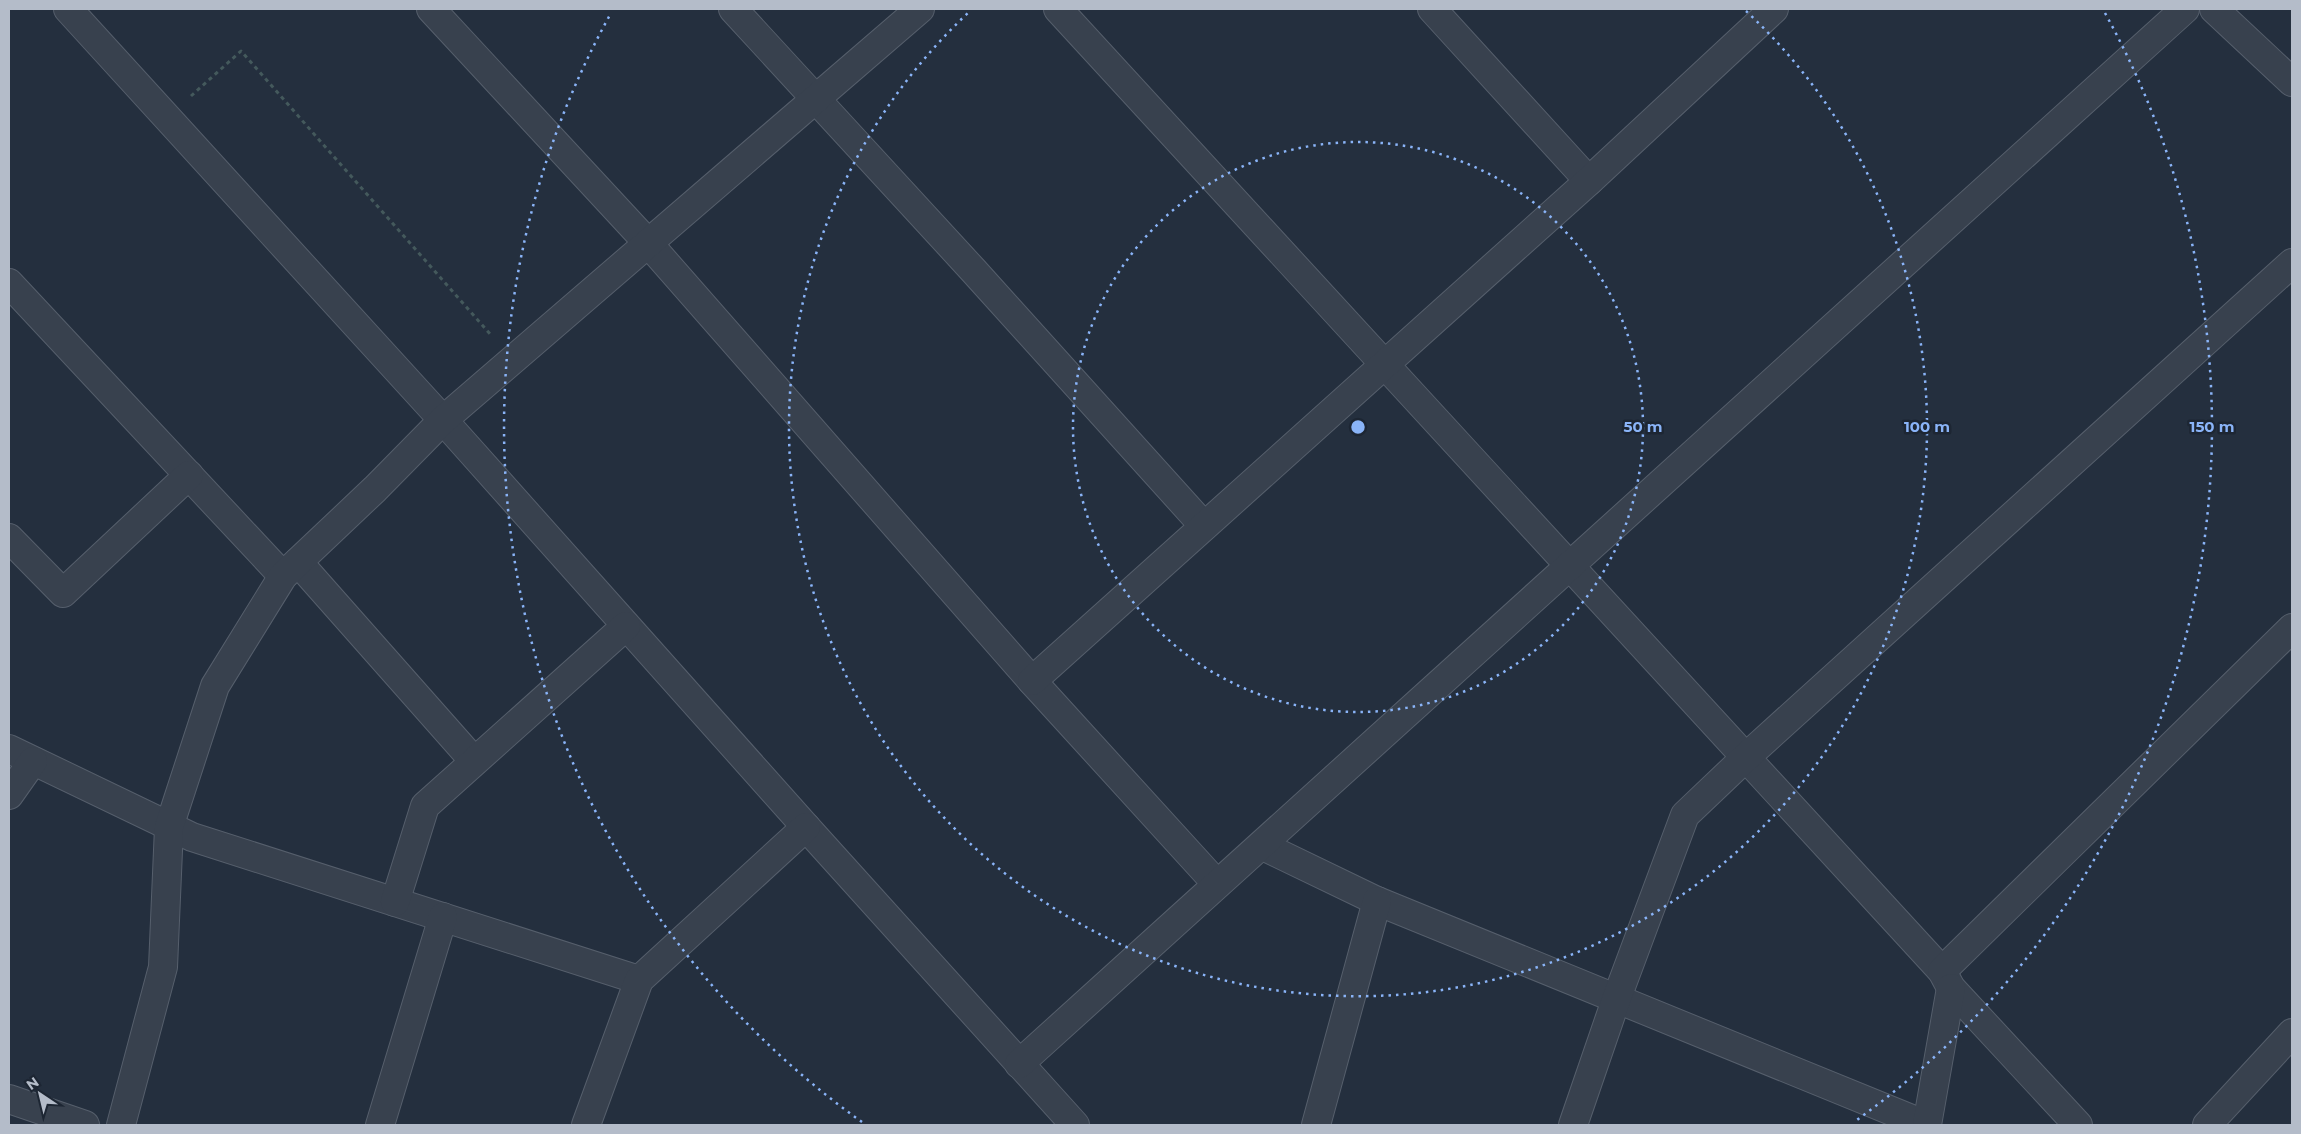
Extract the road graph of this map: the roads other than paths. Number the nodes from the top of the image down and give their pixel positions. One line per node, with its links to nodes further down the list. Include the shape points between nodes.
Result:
1 (68, 9): 17 (street)
2 (431, 9): 13 (street)
3 (733, 9): 11 (street)
4 (920, 9): 11 (street)
5 (1058, 9): 16 (street)
6 (1432, 9): 12 (street)
7 (1774, 9): 12 (street)
8 (2185, 9): 21 (street)
9 (2214, 9): 10 (street)
10 (2292, 82)
11 (816, 99): 13 (street); 19 (street)
12 (1590, 181): 16 (street)
13 (648, 243): 17 (street); 25 (street)
14 (2292, 263): 27 (street)
15 (9, 283): 18 (street)
16 (1384, 366): 19 (street); 21 (street)
17 (443, 420): 22 (street); 23 (street)
18 (189, 475): 20 (street, via 63,593); 22 (street)
19 (1204, 526): 25 (street)
20 (9, 538)
21 (1568, 566): 27 (street); 33 (street)
22 (291, 569): 29 (street); 31 (street, via 215,686)
23 (626, 626): 29 (street); 32 (street)
24 (2292, 628): 39 (street)
25 (1032, 681): 34 (street)
26 (9, 748): 28 (street)
27 (1745, 758): 39 (street); 40 (street, via 1685,815)
28 (33, 760): 30 (street); 31 (street)
29 (474, 762): 36 (street, via 425,806)
30 (9, 795)
31 (169, 826): 36 (street, via 192,837); 45 (street, via 163,967)
32 (806, 828): 38 (street); 42 (street)
33 (1263, 846): 34 (street); 35 (street)
34 (1217, 884): 42 (street)
35 (1377, 901): 40 (street); 49 (street)
36 (395, 902): 37 (street)
37 (443, 917): 38 (street); 46 (street)
38 (639, 980): 47 (street)
39 (1946, 980): 51 (street); 52 (street)
40 (1616, 1000): 50 (street); 51 (street)
41 (2292, 1033): 53 (street)
42 (1019, 1064): 48 (street)
43 (9, 1099): 44 (street)
44 (85, 1125)
45 (121, 1125)
46 (380, 1125)
47 (586, 1125)
48 (1075, 1125)
49 (1316, 1125)
50 (1574, 1125)
51 (1926, 1125)
52 (2078, 1125)
53 (2207, 1125)

